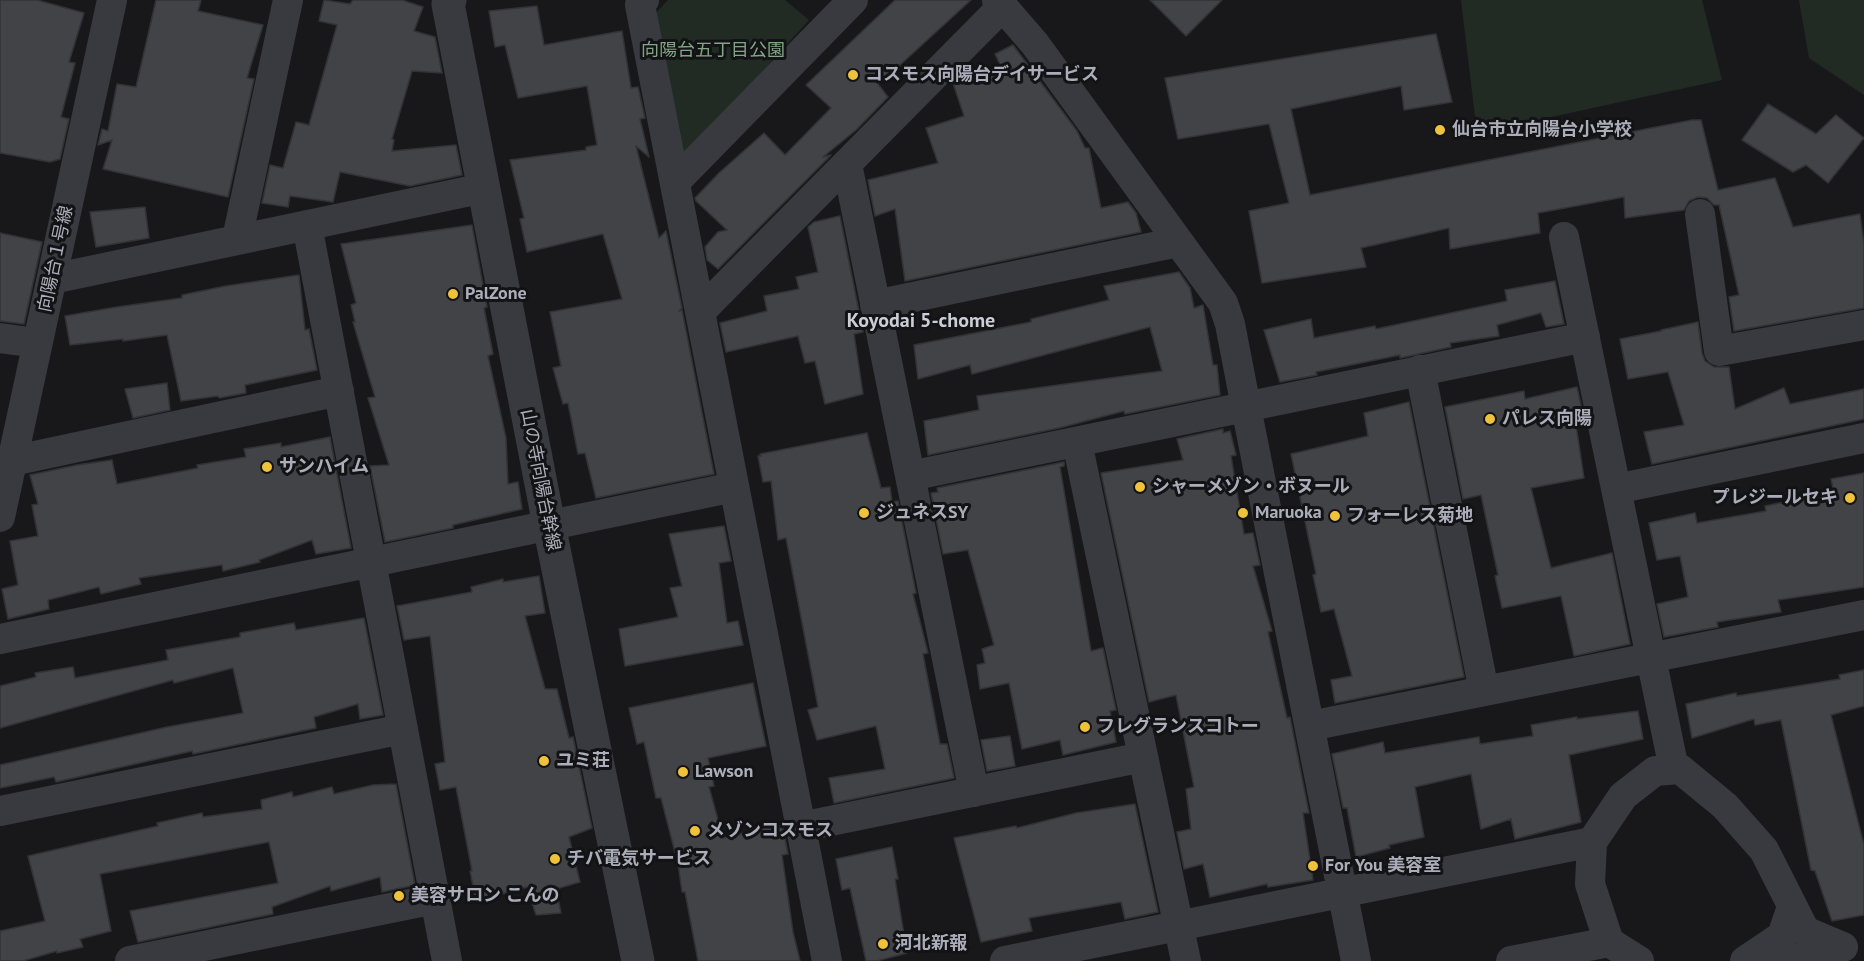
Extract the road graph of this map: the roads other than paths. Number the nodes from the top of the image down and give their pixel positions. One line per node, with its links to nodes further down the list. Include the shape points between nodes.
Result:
1 (112, 0): 15 (street, 向陽台１号線)
2 (288, 0): 13 (street)
3 (644, 0): 8 (street, via 640,5)
4 (853, 0): 8 (street)
5 (447, 1): 9 (street, 山の寺向陽台幹線)
6 (1000, 3): 7 (street); 14 (street, via 1035,44)
7 (847, 164): 16 (street); 17 (street)
8 (675, 182): 17 (street)
9 (484, 188): 11 (street); 32 (street, 山の寺向陽台幹線)
10 (1701, 214): 18 (street, via 1719,351)
11 (307, 225): 13 (street); 23 (street)
12 (1564, 237): 19 (street)
13 (237, 239): 15 (street)
14 (1178, 242): 16 (street); 24 (street, via 1223,303)
15 (52, 279): 21 (street, 向陽台１号線)
16 (876, 305): 28 (street)
17 (700, 312): 29 (street)
18 (1864, 325)
19 (1585, 337): 22 (street); 30 (street)
20 (0, 338): 21 (street)
21 (38, 343): 27 (street, 向陽台１号線)
22 (1420, 370): 24 (street); 37 (street)
23 (339, 391): 27 (street); 33 (street)
24 (1246, 406): 26 (street); 38 (street)
25 (1864, 438): 30 (street)
26 (1077, 442): 28 (street); 40 (street)
27 (12, 461): 31 (street, 向陽台１号線)
28 (910, 476): 42 (street)
29 (734, 487): 32 (street); 44 (street)
30 (1616, 489): 36 (street)
31 (0, 517)
32 (549, 525): 33 (street); 54 (street, 山の寺向陽台幹線)
33 (371, 562): 35 (street); 39 (street)
34 (1864, 615): 36 (street)
35 (0, 639)
36 (1651, 657): 37 (street); 41 (street)
37 (1484, 691): 38 (street)
38 (1310, 726): 46 (street)
39 (403, 729): 43 (street); 47 (street)
40 (1143, 757): 42 (street); 49 (street)
41 (1674, 769): 45 (street, via 1654,771 1623,796); 48 (street, via 1680,769 1725,806 1764,850)
42 (974, 792): 44 (street)
43 (0, 811)
44 (801, 827): 55 (street)
45 (1592, 842): 46 (street); 50 (street, via 1590,884)
46 (1343, 893): 49 (street); 58 (street)
47 (435, 899): 52 (street); 53 (street)
48 (1792, 907): 51 (street, via 1804,931); 61 (street, via 1782,936)
49 (1179, 926): 56 (street); 57 (street)
50 (1609, 942): 59 (street); 60 (street)
51 (1853, 945): 62 (street)
52 (130, 961)
53 (447, 961)
54 (638, 961)
55 (827, 961)
56 (1005, 961)
57 (1186, 961)
58 (1356, 961)
59 (1511, 961)
60 (1639, 961)
61 (1745, 961)
62 (1786, 961)

